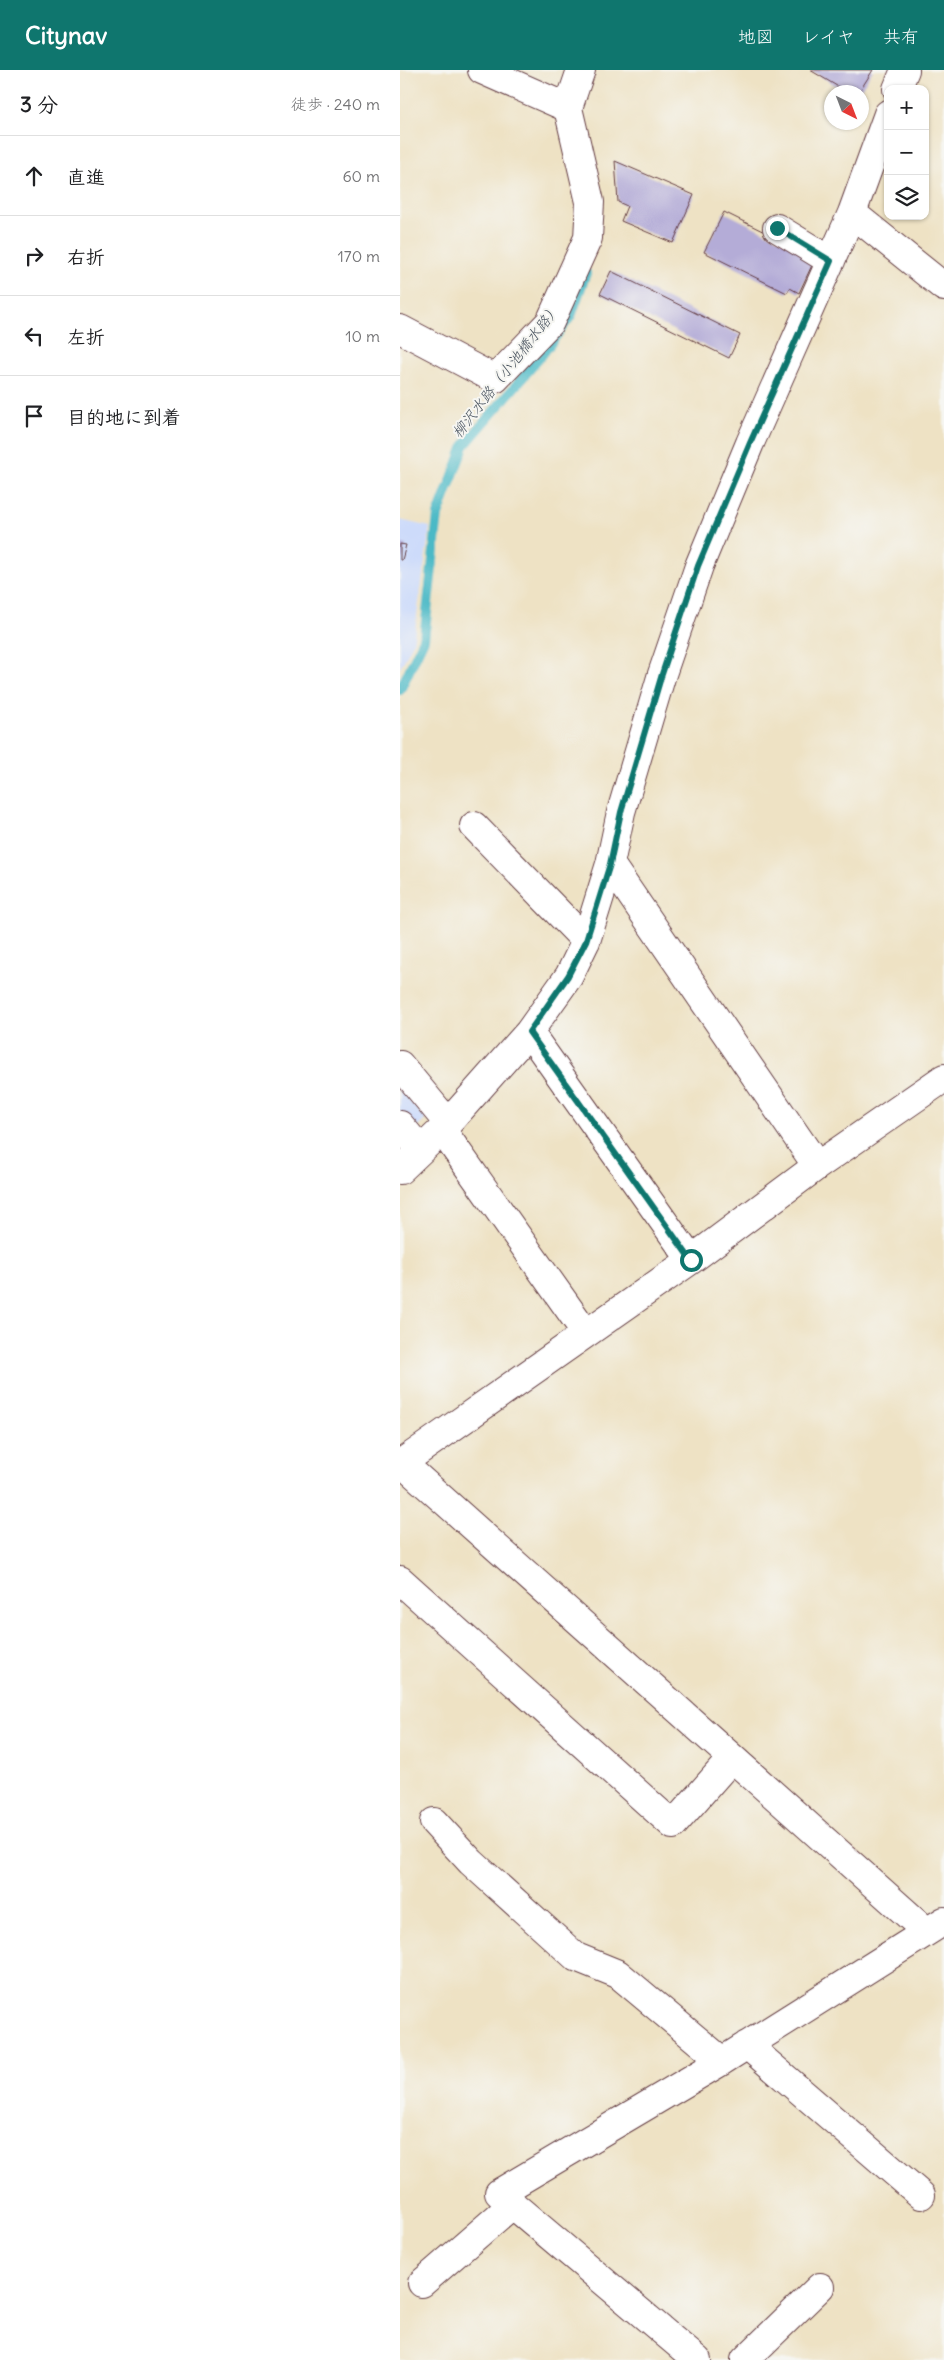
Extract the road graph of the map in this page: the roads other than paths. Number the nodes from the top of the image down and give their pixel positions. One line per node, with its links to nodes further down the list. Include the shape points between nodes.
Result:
1 (482, 70): 5 (street)
2 (581, 70): 5 (street)
3 (905, 70): 4 (street)
4 (899, 85)
5 (568, 108): 11 (street, via 590,202 588,238 550,322 495,379)
6 (884, 125): 7 (street)
7 (852, 213): 9 (street); 10 (street)
8 (777, 228): 9 (street)
9 (831, 261): 13 (street, via 698,566 621,812)
10 (944, 286)
11 (400, 329)
12 (474, 826): 14 (street)
13 (610, 864): 14 (street); 21 (street)
14 (586, 941): 15 (street, via 568,976)
15 (529, 1032): 19 (street); 23 (street)
16 (400, 1065): 19 (street)
17 (944, 1078): 21 (street)
18 (400, 1125): 20 (street)
19 (445, 1126): 20 (street); 24 (street)
20 (420, 1149): 22 (street)
21 (817, 1166): 23 (street)
22 (400, 1170)
23 (691, 1260): 24 (street)
24 (586, 1333): 25 (street)
25 (401, 1464): 27 (street)
26 (400, 1580): 27 (street, via 673,1825)
27 (732, 1758): 29 (street)
28 (434, 1822): 31 (street, via 471,1862 576,1957 618,1974)
29 (935, 1926): 30 (street)
30 (747, 2045): 31 (street); 32 (street)
31 (722, 2061): 33 (street, via 499,2193)
32 (921, 2195)
33 (513, 2204): 34 (street); 36 (street)
34 (422, 2283)
35 (820, 2287): 37 (street)
36 (697, 2360)
37 (745, 2360)

